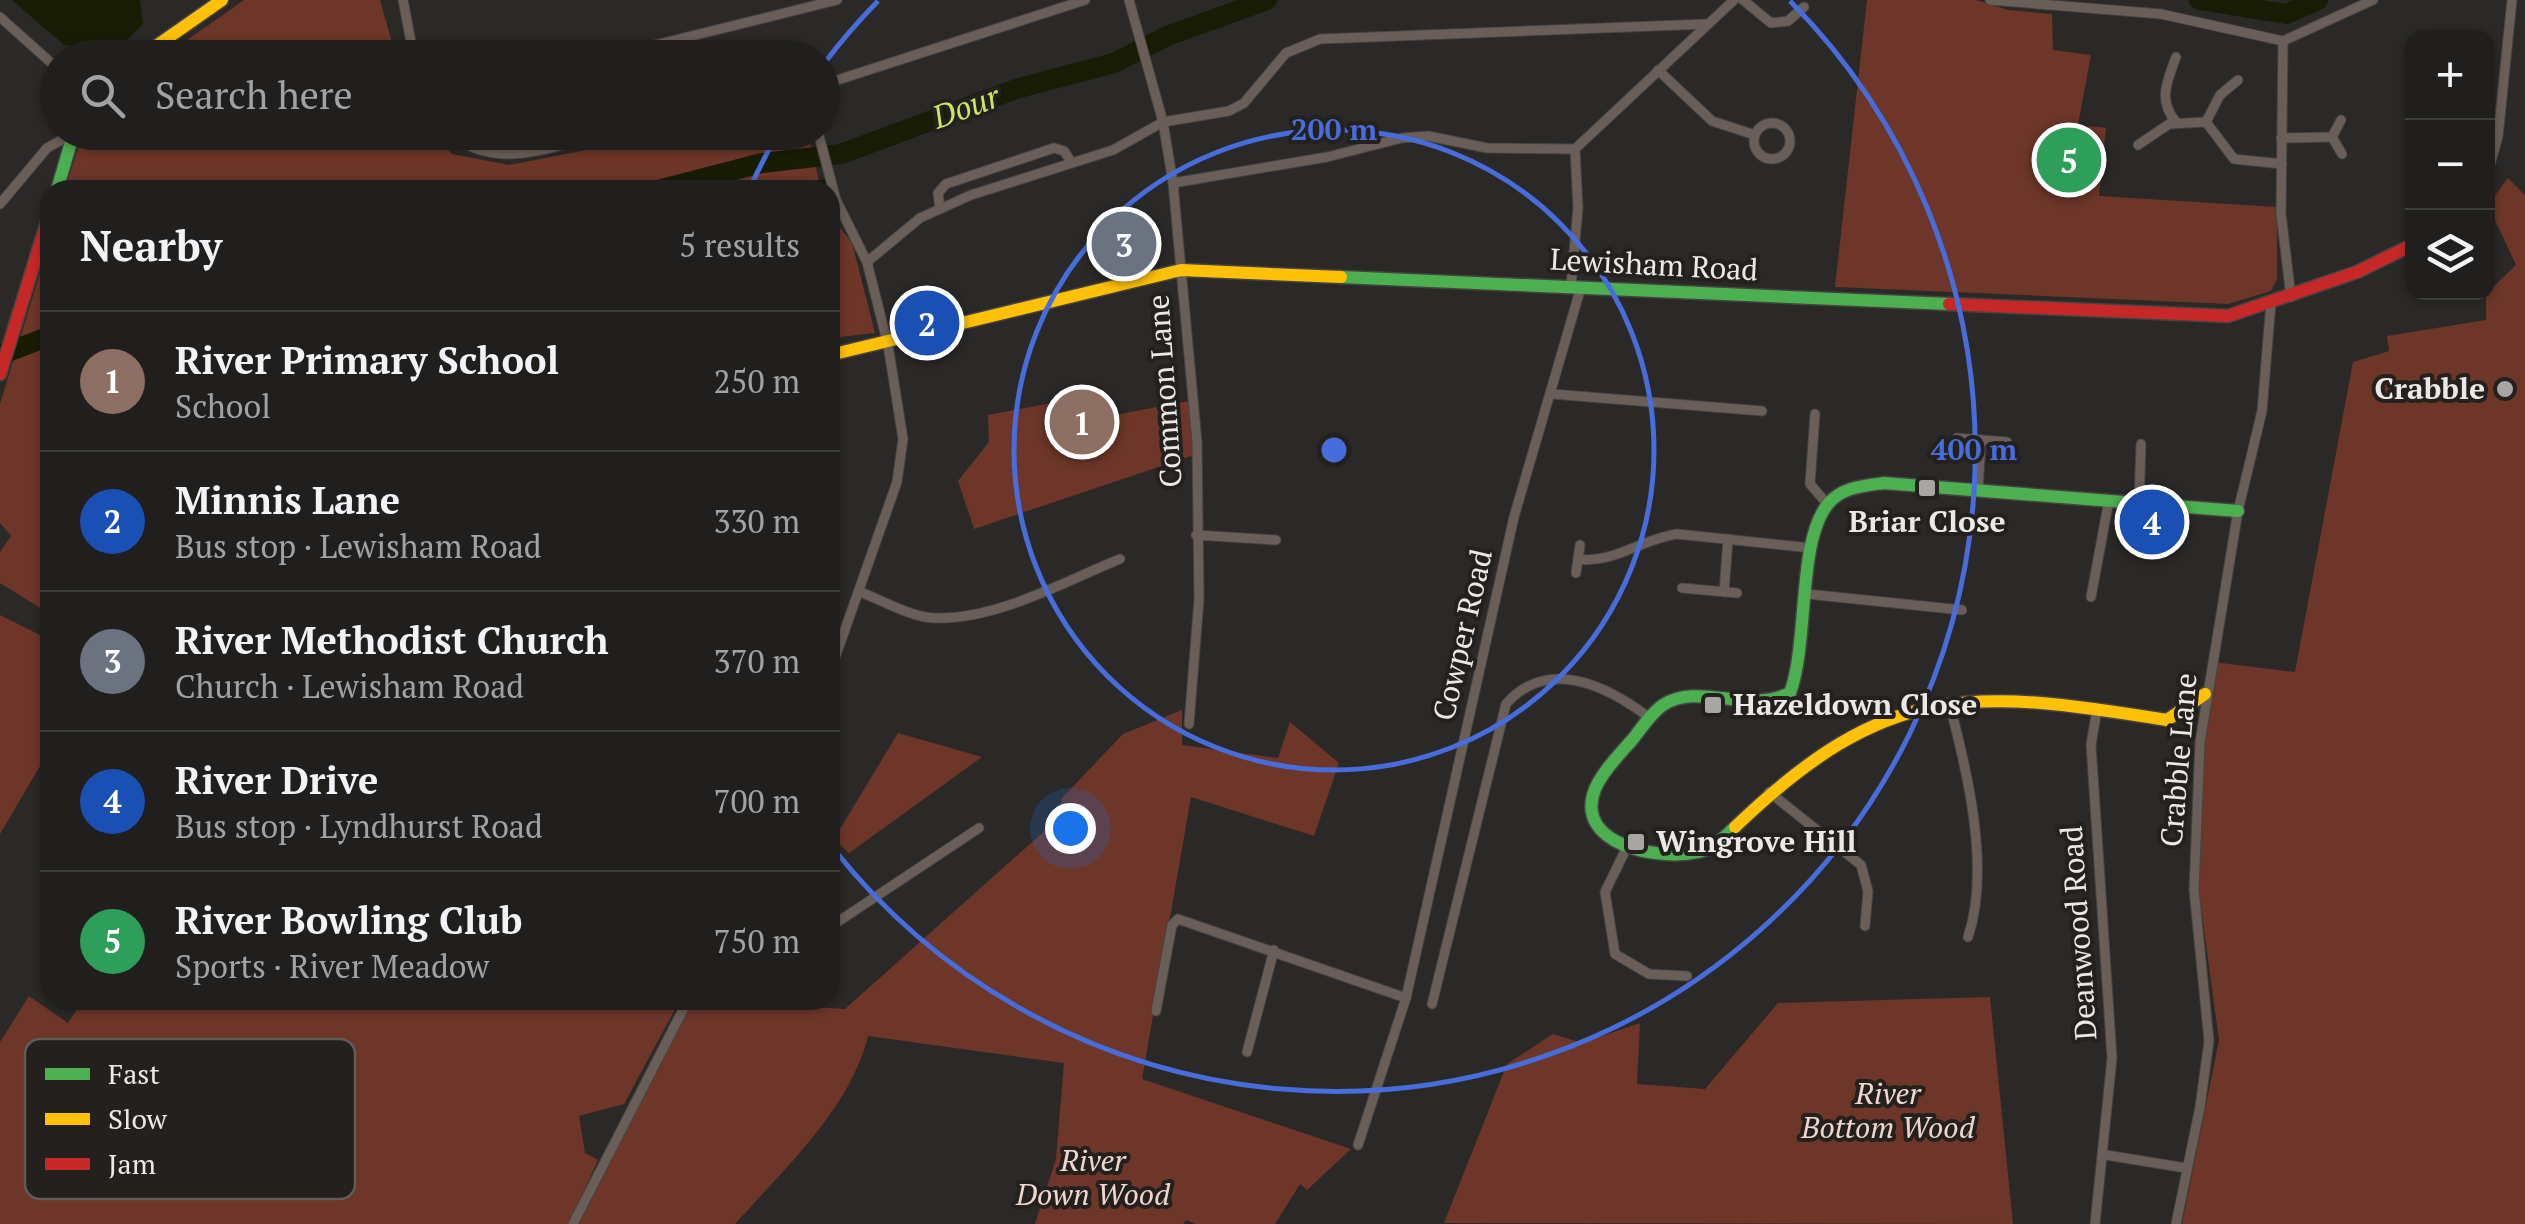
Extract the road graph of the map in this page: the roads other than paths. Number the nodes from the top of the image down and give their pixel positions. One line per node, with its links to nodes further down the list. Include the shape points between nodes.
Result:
1 (222, 0): 16 (street)
2 (403, 0): 17 (street)
3 (836, 0): 18 (street)
4 (1085, 0): 23 (street)
5 (1128, 0): 26 (street, Common Lane)
6 (1734, 0): 15 (street)
7 (1743, 0): 12 (street, via 1771,24 1788,21)
8 (1990, 0): 13 (street)
9 (2164, 0): 13 (street)
10 (2373, 0): 19 (street)
11 (2512, 0): 33 (street)
12 (1804, 7)
13 (2161, 14): 19 (street)
14 (0, 18): 20 (street)
15 (1707, 24): 22 (street); 26 (street, via 1320,39 1286,52 1244,103)
16 (165, 40)
17 (411, 40)
18 (675, 40)
19 (2283, 41): 31 (street)
20 (40, 53)
21 (2176, 57): 28 (street, via 2164,95)
22 (1658, 70): 29 (street, via 1712,120); 39 (street)
23 (840, 79)
24 (2238, 80): 27 (street, via 2220,95)
25 (2341, 120): 30 (street)
26 (1162, 122): 41 (street, via 1113,150); 45 (street, Common Lane)
27 (2206, 122): 28 (street); 42 (street, via 2234,160)
28 (2177, 123): 32 (street)
29 (1755, 136): 29 (street, via 1773,122 1787,130 1790,146 1771,159 1757,151)
30 (2332, 137): 31 (street); 40 (street)
31 (2281, 138): 42 (street)
32 (2138, 144)
33 (2495, 147)
34 (45, 150): 46 (street)
35 (69, 150): 43 (street)
36 (471, 150): 37 (street, via 508,156)
37 (534, 150)
38 (823, 150): 44 (street)
39 (1575, 150): 45 (street, via 1402,138); 53 (street, Cowper Road)
40 (2342, 154)
41 (1072, 163): 48 (street); 48 (street, via 1054,148 962,178 938,194)
42 (2282, 164): 54 (street)
43 (60, 180)
44 (831, 180)
45 (1172, 184): 52 (street, Common Lane)
46 (0, 204)
47 (840, 208): 51 (street)
48 (940, 209): 51 (street)
49 (40, 245): 58 (street)
50 (2405, 248): 54 (street, Lewisham Road)
51 (867, 262): 56 (street)
52 (1182, 270): 53 (street, Lewisham Road); 56 (street, Lewisham Road, via 1112,282); 71 (street, Common Lane, via 1197,442)
53 (1576, 286): 55 (street, Lewisham Road, via 2228,316); 59 (street, Cowper Road)
54 (2291, 297): 55 (street, Lewisham Road)
55 (2270, 302): 70 (street, Crabble Lane, via 2262,411)
56 (888, 345): 57 (street, Lewisham Road); 80 (street, via 902,460)
57 (840, 353)
58 (0, 374)
59 (1552, 394): 60 (street); 100 (street, Cowper Road, via 1514,517)
60 (1762, 411)
61 (1815, 414): 69 (street, via 1810,484)
62 (1957, 438): 63 (street)
63 (1981, 440): 64 (street); 66 (street)
64 (2007, 442)
65 (2141, 444): 68 (street)
66 (1978, 490): 67 (street); 69 (street, via 1870,482)
67 (2109, 500): 68 (street); 84 (street)
68 (2139, 502): 70 (street)
69 (1828, 505): 75 (street)
70 (2238, 511): 87 (street, Crabble Lane)
71 (1196, 535): 73 (street); 91 (street, Common Lane, via 1199,600)
72 (1728, 539): 75 (street); 77 (street, via 1658,536 1601,562); 81 (street)
73 (1276, 540)
74 (1580, 545): 77 (street)
75 (1811, 548): 83 (street)
76 (1120, 559): 80 (street, via 1000,606 941,617)
77 (1578, 559): 78 (street)
78 (1576, 572)
79 (1682, 588): 81 (street)
80 (860, 592): 86 (street)
81 (1724, 592): 82 (street)
82 (1737, 593)
83 (1806, 594): 85 (street); 90 (street, via 1801,670 1790,693 1758,706 1682,696)
84 (2091, 597)
85 (1962, 610)
86 (840, 645)
87 (2205, 694): 89 (street, via 2167,720); 107 (street, Crabble Lane, via 2194,890 2208,1042)
88 (1949, 702): 89 (street); 92 (street, via 1870,727); 97 (street, via 1968,775 1975,849 1975,917)
89 (2097, 709): 106 (street, Deanwood Road, via 2091,745 2112,1058)
90 (1651, 719): 94 (street, via 1594,792 1592,813); 101 (street, via 1616,694 1550,678 1520,688 1506,704)
91 (1188, 724)
92 (1769, 792): 94 (street, via 1698,856 1652,856); 96 (street, via 1860,864 1868,891)
93 (979, 828): 95 (street)
94 (1627, 847): 99 (street, via 1605,892 1615,954 1649,974)
95 (840, 920)
96 (1865, 926)
97 (1968, 938)
98 (1274, 950): 100 (street); 103 (street, via 1175,921); 104 (street)
99 (1686, 976)
100 (1406, 998): 105 (street, Cowper Road)
101 (1432, 1004)
102 (683, 1010): 108 (street)
103 (1156, 1011)
104 (1247, 1052)
105 (1358, 1144)
106 (2106, 1155): 107 (street); 109 (street, Deanwood Road)
107 (2186, 1168): 110 (street, Crabble Lane)
108 (574, 1224)
109 (2095, 1224)
110 (2176, 1224)

